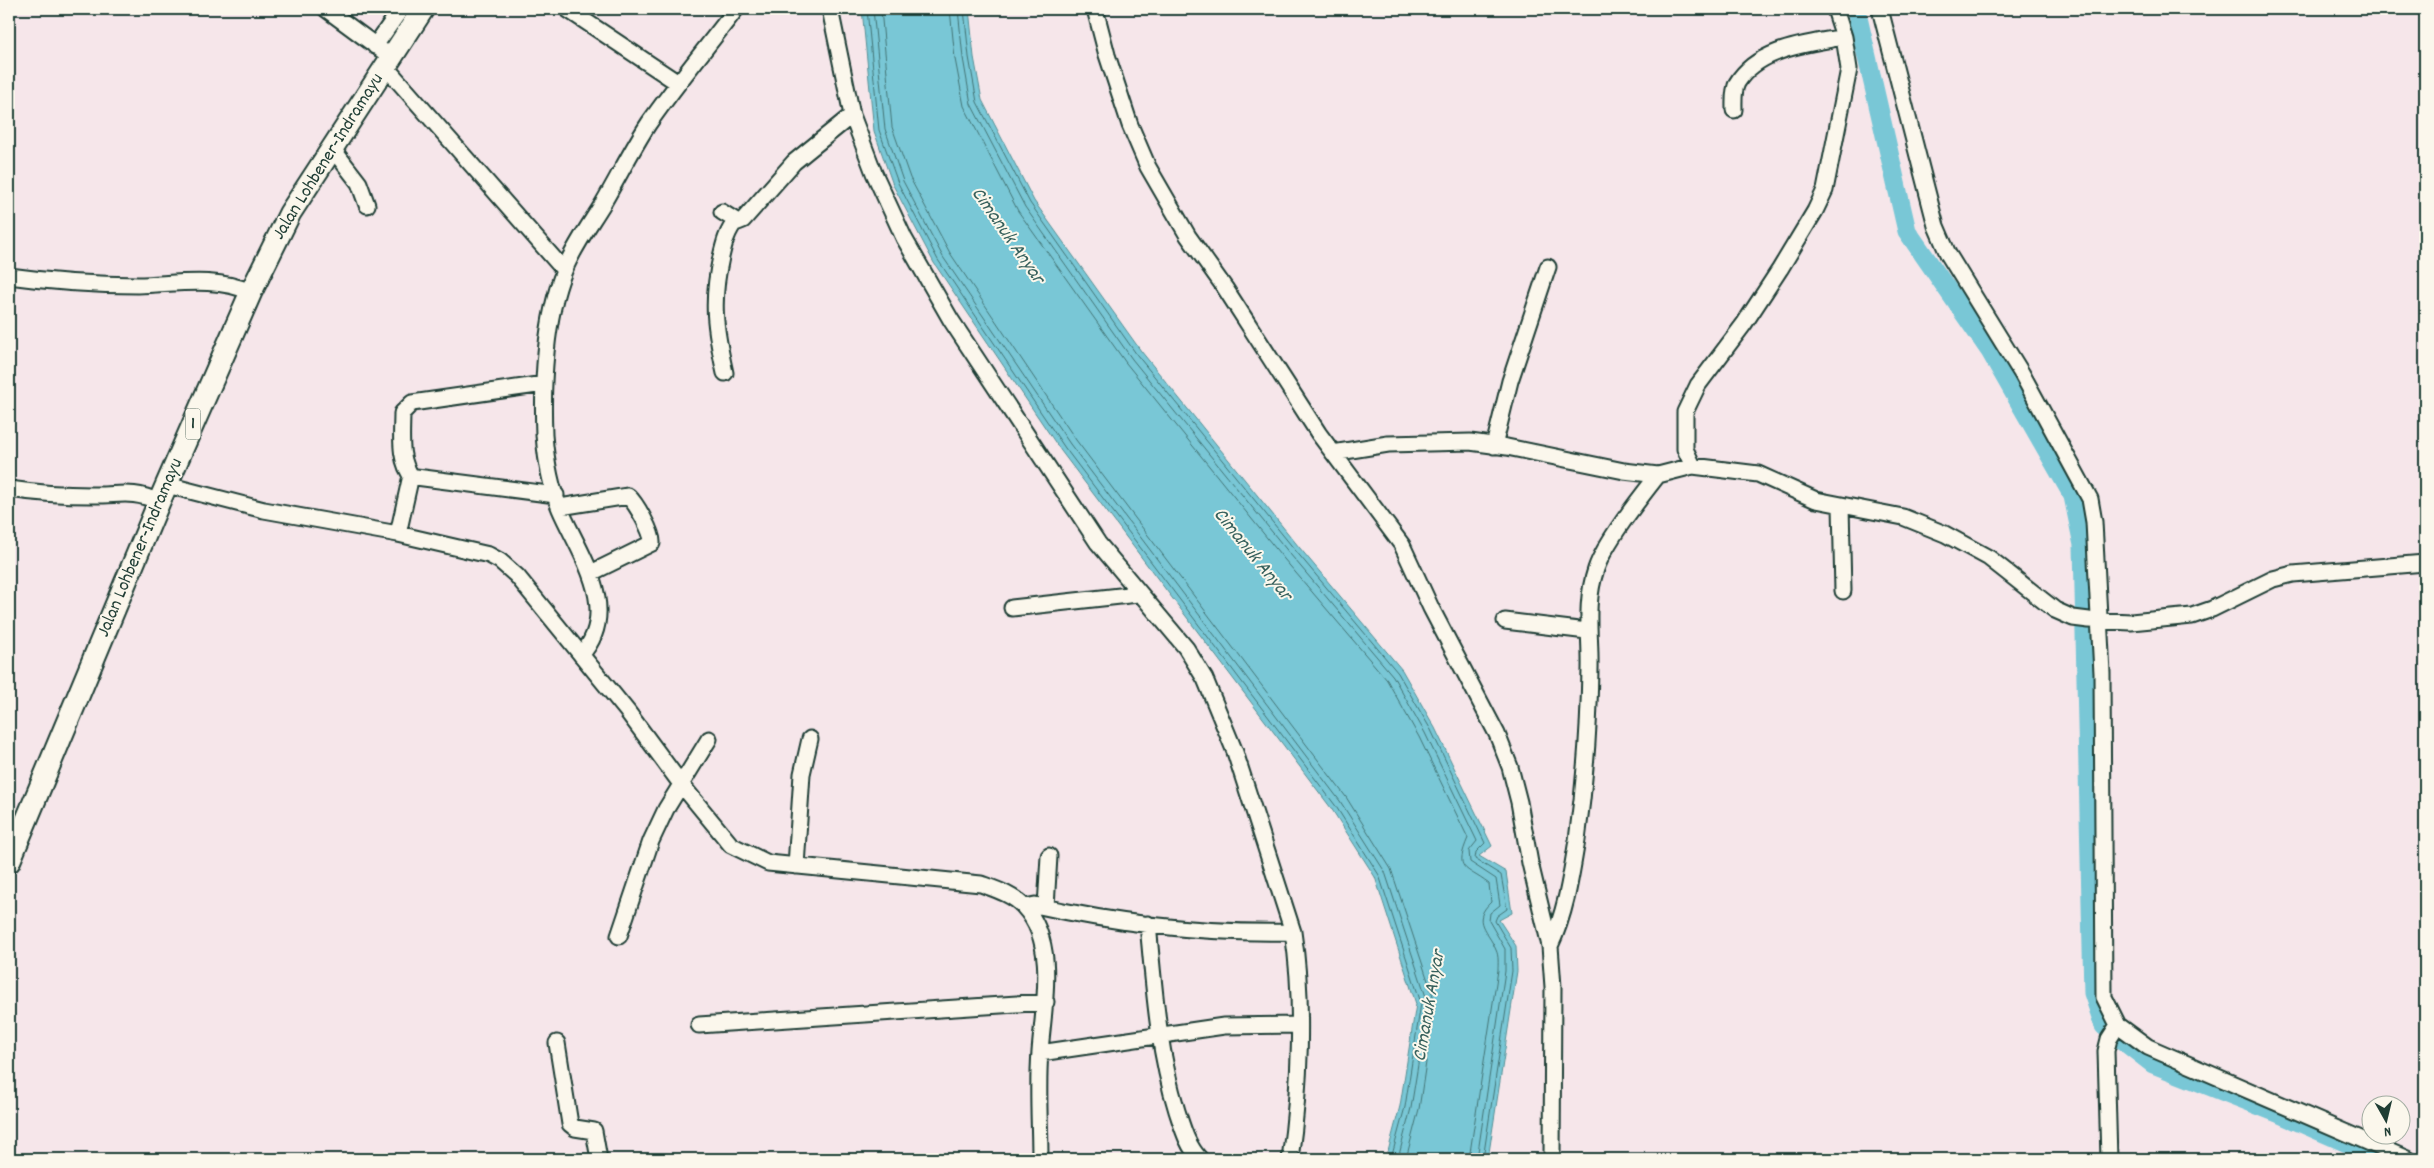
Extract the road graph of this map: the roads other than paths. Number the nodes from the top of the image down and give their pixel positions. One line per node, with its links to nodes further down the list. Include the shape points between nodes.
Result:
1 (326, 9): 11 (street)
2 (401, 9): 11 (street)
3 (423, 9): 11 (highway, Jalan Lohbener-Indramayu / 1)
4 (567, 9): 12 (street)
5 (736, 9): 12 (street)
6 (830, 9): 14 (street)
7 (1095, 9): 26 (street, via 1130,125 1148,167 1188,236)
8 (1835, 9): 10 (street)
9 (1880, 9): 41 (street, via 1936,226 1948,254 2022,374 2090,500 2094,522)
10 (1844, 37): 13 (street, via 1779,51 1762,60 1738,83); 27 (street, via 1849,69 1825,190 1780,269 1698,385 1685,412 1686,449)
11 (382, 54): 15 (highway, Jalan Lohbener-Indramayu / 1); 20 (street)
12 (678, 83): 20 (street, via 641,136)
13 (1734, 110)
14 (852, 115): 18 (street, via 808,148 743,220); 38 (street, via 904,238 951,320 1098,543)
15 (332, 148): 16 (street, via 359,183); 22 (highway, Jalan Lohbener-Indramayu / 1)
16 (367, 205)
17 (722, 212): 18 (street)
18 (736, 221): 23 (street, via 728,232 714,302 716,332)
19 (1548, 267): 25 (street, via 1510,381)
20 (564, 270): 24 (street, via 555,300)
21 (9, 276): 22 (street, via 136,285 202,281)
22 (242, 289): 31 (highway, Jalan Lohbener-Indramayu / 1)
23 (725, 373)
24 (544, 384): 29 (street, via 412,403 402,413 402,436 406,469); 32 (street, via 546,458)
25 (1494, 446): 26 (street, via 1470,442 1388,444); 28 (street)
26 (1333, 453): 55 (street, via 1402,545 1497,734 1519,802)
27 (1693, 466): 28 (street); 33 (street, via 1758,474 1816,500)
28 (1658, 475): 42 (street, via 1596,568 1589,598)
29 (413, 478): 32 (street); 34 (street)
30 (9, 489): 31 (street, via 90,495)
31 (155, 495): 34 (street); 48 (highway, Jalan Lohbener-Indramayu / 1)
32 (558, 501): 36 (street); 36 (street, via 628,496 650,534 652,543)
33 (1841, 506): 37 (street); 41 (street, via 1903,517 1945,534 1989,558 2055,610 2073,618)
34 (398, 534): 43 (street, via 472,550 500,561 517,576)
35 (2425, 563): 41 (street, via 2293,574 2273,579 2192,616 2131,622)
36 (591, 573): 43 (street, via 598,603 596,630 591,645)
37 (1843, 591)
38 (1138, 594): 39 (street); 53 (street, via 1186,648 1205,679 1236,752)
39 (1012, 608)
40 (1505, 620): 42 (street)
41 (2094, 620): 59 (street, via 2102,673 2104,997)
42 (1587, 631): 55 (street, via 1590,684 1583,796 1570,886)
43 (581, 655): 46 (street)
44 (709, 739): 46 (street)
45 (810, 739): 49 (street, via 802,774)
46 (681, 784): 49 (street, via 731,845 768,863); 54 (street, via 651,841)
47 (1049, 856): 51 (street)
48 (9, 862)
49 (796, 866): 50 (street, via 981,884 1008,895)
50 (1025, 907): 51 (street); 56 (street, via 1037,928 1045,956)
51 (1046, 907): 52 (street)
52 (1148, 924): 53 (street, via 1228,933); 60 (street)
53 (1293, 932): 58 (street, via 1298,963)
54 (619, 936)
55 (1550, 946): 67 (street, via 1553,987)
56 (1039, 1003): 57 (street); 62 (street)
57 (699, 1025)
58 (1298, 1025): 60 (street, via 1228,1025); 66 (street)
59 (2114, 1032): 68 (street, via 2106,1065); 69 (street)
60 (1159, 1034): 62 (street); 65 (street, via 1172,1095 1187,1142)
61 (558, 1043): 63 (street, via 570,1124 594,1131)
62 (1040, 1053): 64 (street)
63 (599, 1159)
64 (1040, 1159)
65 (1200, 1159)
66 (1290, 1159)
67 (1552, 1159)
68 (2110, 1159)
69 (2407, 1159)

